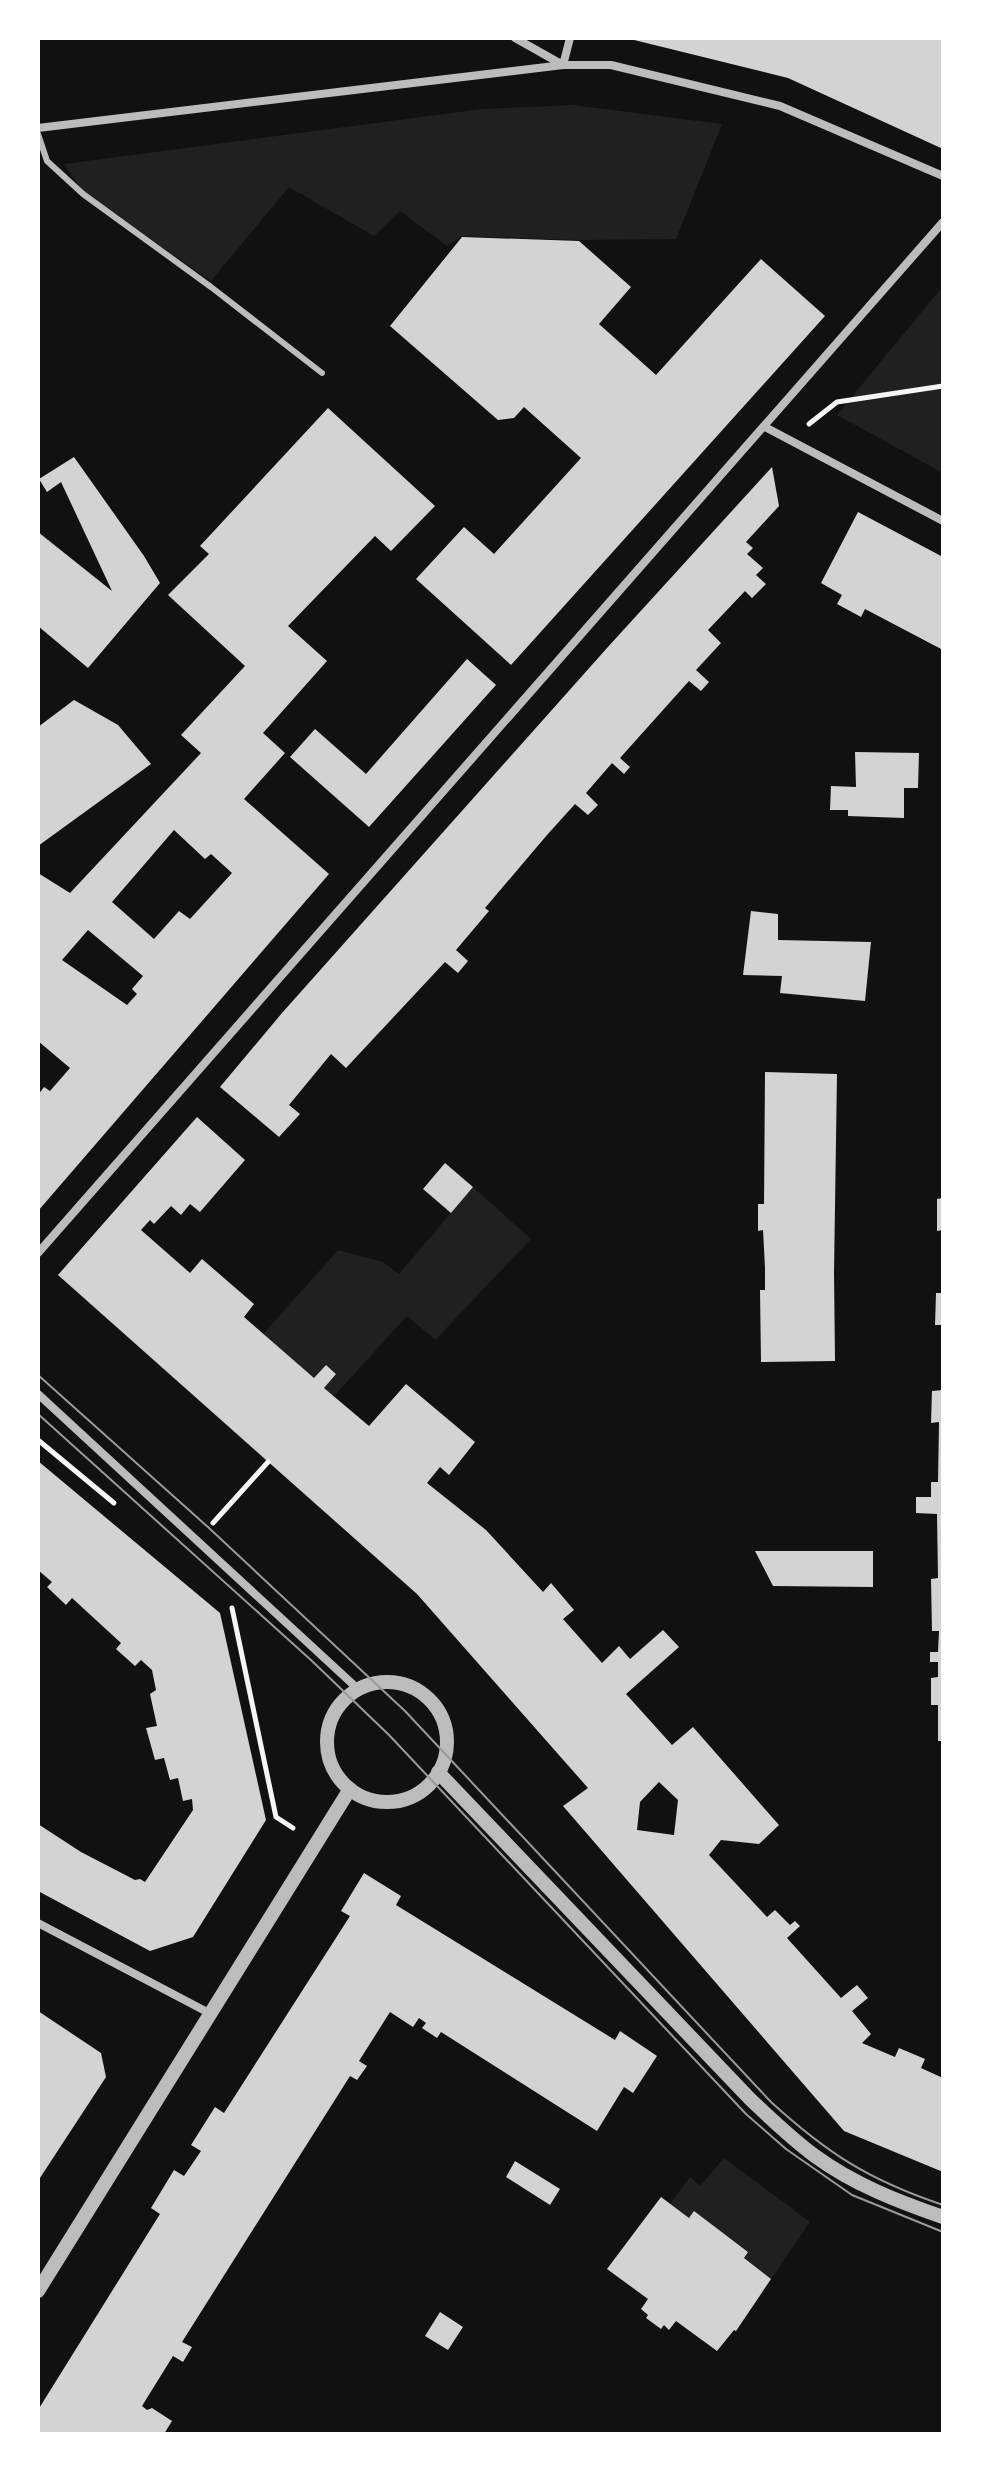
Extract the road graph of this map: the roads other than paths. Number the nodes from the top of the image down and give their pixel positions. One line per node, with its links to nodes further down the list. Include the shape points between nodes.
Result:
1 (515, 38): 3 (street)
2 (570, 38): 3 (street)
3 (563, 65): 4 (street); 5 (street, via 611,65 780,106)
4 (38, 131): 7 (lane, via 47,161 83,194)
5 (943, 176)
6 (943, 222): 8 (street)
7 (322, 373)
8 (765, 427): 9 (street); 10 (street)
9 (943, 521)
10 (38, 1253)
11 (38, 1394): 12 (street)
12 (358, 1689): 13 (street, via 389,1682 425,1695 446,1728); 14 (street, via 337,1709 327,1743 330,1761)
13 (438, 1772): 14 (street, via 421,1791 393,1802); 17 (street, via 784,2131 864,2185)
14 (350, 1789): 16 (street)
15 (38, 1923): 16 (street)
16 (211, 2014): 18 (street)
17 (943, 2217)
18 (38, 2291)

